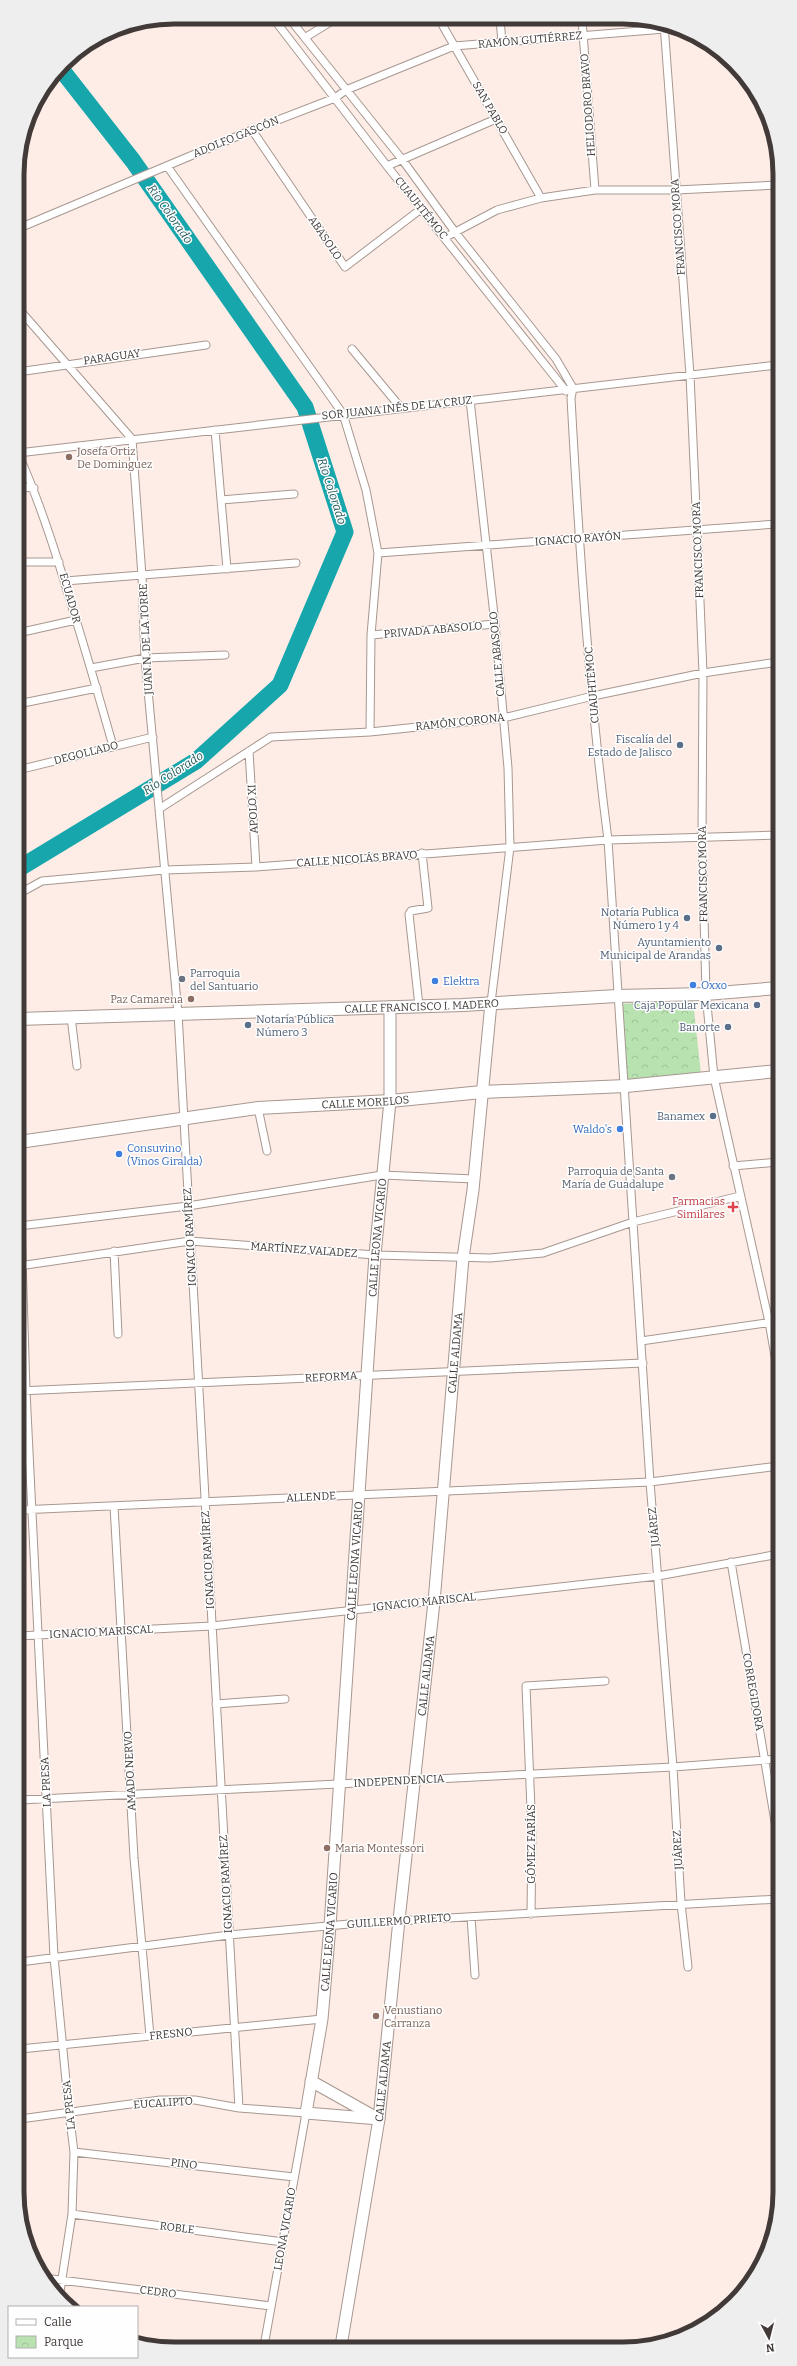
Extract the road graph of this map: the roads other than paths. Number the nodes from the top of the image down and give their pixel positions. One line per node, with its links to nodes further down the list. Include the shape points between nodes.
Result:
1 (278, 24): 14 (street, CUAUHTÉMOC)
2 (294, 24): 10 (street, CUAUHTÉMOC)
3 (328, 24): 10 (street)
4 (442, 24): 12 (street, SAN PABLO)
5 (500, 24): 11 (street)
6 (582, 24): 9 (street, HELIODORO BRAVO)
7 (653, 27): 9 (street, RAMÓN GUTIÉRREZ)
8 (665, 30): 22 (street, FRANCISCO MORA)
9 (583, 35): 11 (street, RAMÓN GUTIÉRREZ); 21 (street, HELIODORO BRAVO)
10 (306, 37): 13 (street, CUAUHTÉMOC)
11 (502, 42): 12 (street, RAMÓN GUTIÉRREZ)
12 (454, 46): 13 (street, ADOLFO GASCÓN); 15 (street, SAN PABLO)
13 (346, 90): 14 (street, ADOLFO GASCÓN); 17 (street, CUAUHTÉMOC)
14 (335, 98): 16 (street, ADOLFO GASCÓN); 19 (street, CUAUHTÉMOC)
15 (496, 119): 17 (street); 23 (street, SAN PABLO)
16 (252, 130): 18 (street, ADOLFO GASCÓN); 24 (street, ABASOLO, via 345,267)
17 (401, 158): 19 (street); 26 (street, CUAUHTÉMOC)
18 (165, 166): 25 (street, ADOLFO GASCÓN); 40 (street)
19 (387, 166): 24 (street, CUAUHTÉMOC)
20 (773, 184): 22 (street)
21 (595, 190): 22 (street); 23 (street)
22 (676, 190): 34 (street, FRANCISCO MORA)
23 (541, 198): 26 (street, via 497,210)
24 (421, 209): 27 (street, CUAUHTÉMOC)
25 (24, 226)
26 (455, 232): 27 (street); 35 (street, CUAUHTÉMOC, via 556,359)
27 (444, 238): 36 (street, CUAUHTÉMOC)
28 (24, 315): 31 (street)
29 (206, 345): 31 (street, PARAGUAY)
30 (352, 349): 39 (street)
31 (66, 364): 33 (street, PARAGUAY); 42 (street)
32 (773, 365): 34 (street, SOR JUANA INÉS DE LA CRUZ)
33 (24, 371)
34 (690, 375): 35 (street, SOR JUANA INÉS DE LA CRUZ); 50 (street, FRANCISCO MORA)
35 (573, 388): 36 (street, SOR JUANA INÉS DE LA CRUZ); 37 (street, CUAUHTÉMOC)
36 (564, 390): 37 (street, CUAUHTÉMOC); 38 (street, SOR JUANA INÉS DE LA CRUZ)
37 (571, 398): 51 (street, CUAUHTÉMOC)
38 (470, 400): 39 (street, SOR JUANA INÉS DE LA CRUZ); 52 (street, CALLE ABASOLO)
39 (401, 408): 40 (street, SOR JUANA INÉS DE LA CRUZ)
40 (341, 414): 41 (street, SOR JUANA INÉS DE LA CRUZ); 53 (street, via 366,490)
41 (215, 430): 42 (street, SOR JUANA INÉS DE LA CRUZ); 48 (street)
42 (132, 439): 43 (street, SOR JUANA INÉS DE LA CRUZ); 58 (street, JUAN N. DE LA TORRE)
43 (24, 452)
44 (24, 466): 46 (street, ECUADOR)
45 (24, 487): 46 (street)
46 (34, 488): 55 (street, ECUADOR)
47 (294, 494): 48 (street)
48 (221, 500): 57 (street)
49 (773, 524): 50 (street, IGNACIO RAYÓN)
50 (697, 530): 51 (street, IGNACIO RAYÓN); 68 (street, FRANCISCO MORA)
51 (578, 540): 52 (street, IGNACIO RAYÓN); 70 (street, CUAUHTÉMOC)
52 (486, 545): 53 (street, IGNACIO RAYÓN); 61 (street, CALLE ABASOLO)
53 (378, 553): 63 (street)
54 (24, 562): 55 (street)
55 (59, 562): 59 (street, ECUADOR)
56 (296, 563): 57 (street)
57 (227, 569): 58 (street)
58 (142, 576): 59 (street); 65 (street, JUAN N. DE LA TORRE)
59 (65, 580): 60 (street, ECUADOR)
60 (76, 620): 62 (street); 67 (street, ECUADOR)
61 (495, 624): 63 (street, PRIVADA ABASOLO); 72 (street, CALLE ABASOLO)
62 (24, 632)
63 (371, 636): 73 (street)
64 (225, 655): 65 (street)
65 (145, 658): 67 (street); 74 (street, JUAN N. DE LA TORRE)
66 (773, 663): 68 (street, RAMÓN CORONA)
67 (91, 668): 69 (street, ECUADOR)
68 (703, 673): 70 (street, RAMÓN CORONA); 80 (street, FRANCISCO MORA)
69 (97, 688): 71 (street); 75 (street, ECUADOR)
70 (593, 696): 72 (street, RAMÓN CORONA); 81 (street, CUAUHTÉMOC)
71 (24, 703)
72 (503, 718): 73 (street, RAMÓN CORONA); 82 (street, CALLE ABASOLO, via 508,768)
73 (370, 732): 76 (street, RAMÓN CORONA, via 271,738)
74 (153, 737): 75 (street, DEGOLLADO); 78 (street, JUAN N. DE LA TORRE)
75 (113, 746): 77 (street, DEGOLLADO)
76 (249, 751): 78 (street, RAMÓN CORONA); 84 (street, APOLO XI)
77 (24, 768)
78 (159, 810): 85 (street, JUAN N. DE LA TORRE)
79 (773, 835): 80 (street, CALLE NICOLÁS BRAVO)
80 (702, 839): 81 (street, CALLE NICOLÁS BRAVO); 88 (street, FRANCISCO MORA)
81 (608, 840): 82 (street, CALLE NICOLÁS BRAVO); 89 (street, CUAUHTÉMOC)
82 (510, 846): 83 (street, CALLE NICOLÁS BRAVO); 90 (street, CALLE ABASOLO)
83 (422, 854): 84 (street, CALLE NICOLÁS BRAVO); 91 (street, via 428,908 410,911 409,914)
84 (256, 867): 85 (street, CALLE NICOLÁS BRAVO)
85 (165, 870): 86 (street, CALLE NICOLÁS BRAVO, via 42,881); 93 (street, JUAN N. DE LA TORRE)
86 (24, 891)
87 (773, 988): 88 (main road, CALLE FRANCISCO I. MADERO)
88 (706, 994): 89 (main road, CALLE FRANCISCO I. MADERO); 98 (street, FRANCISCO MORA)
89 (617, 996): 90 (main road, CALLE FRANCISCO I. MADERO); 99 (street, CUAUHTÉMOC)
90 (491, 1003): 91 (main road, CALLE FRANCISCO I. MADERO); 100 (main road, CALLE ALDAMA)
91 (419, 1006): 92 (main road, CALLE FRANCISCO I. MADERO)
92 (390, 1007): 93 (main road, CALLE FRANCISCO I. MADERO); 101 (main road, CALLE LEONA VICARIO)
93 (178, 1013): 94 (main road, CALLE FRANCISCO I. MADERO); 103 (street, IGNACIO RAMÍREZ)
94 (71, 1017): 95 (main road, CALLE FRANCISCO I. MADERO); 96 (street)
95 (24, 1019)
96 (77, 1066)
97 (773, 1071): 98 (main road, CALLE MORELOS)
98 (714, 1077): 99 (main road, CALLE MORELOS); 107 (street, FRANCISCO MORA)
99 (626, 1086): 100 (main road, CALLE MORELOS); 112 (street, JUÁREZ)
100 (482, 1092): 101 (main road, CALLE MORELOS); 109 (main road, CALLE ALDAMA)
101 (390, 1101): 102 (main road, CALLE MORELOS); 108 (main road, CALLE LEONA VICARIO)
102 (258, 1108): 103 (main road, CALLE MORELOS); 105 (street)
103 (183, 1120): 104 (main road, CALLE MORELOS); 111 (street, IGNACIO RAMÍREZ)
104 (24, 1141)
105 (267, 1151)
106 (773, 1162): 107 (street)
107 (733, 1166): 110 (street, FRANCISCO MORA)
108 (382, 1175): 109 (street); 111 (street); 116 (main road, CALLE LEONA VICARIO)
109 (474, 1179): 117 (main road, CALLE ALDAMA)
110 (740, 1196): 112 (street, MARTÍNEZ VALADEZ); 119 (street, FRANCISCO MORA)
111 (188, 1206): 113 (street); 114 (street, IGNACIO RAMÍREZ)
112 (633, 1222): 117 (street, MARTÍNEZ VALADEZ, via 543,1253); 122 (street, JUÁREZ)
113 (24, 1226)
114 (190, 1241): 115 (street, MARTÍNEZ VALADEZ); 116 (street, MARTÍNEZ VALADEZ); 127 (street, IGNACIO RAMÍREZ)
115 (114, 1251): 118 (street, MARTÍNEZ VALADEZ); 121 (street)
116 (375, 1255): 117 (street, MARTÍNEZ VALADEZ); 126 (main road, CALLE LEONA VICARIO)
117 (463, 1258): 125 (main road, CALLE ALDAMA)
118 (24, 1265)
119 (768, 1322): 120 (street); 122 (street); 123 (street, FRANCISCO MORA)
120 (773, 1322)
121 (118, 1334)
122 (641, 1341): 124 (street, JUÁREZ)
123 (773, 1348)
124 (642, 1363): 125 (street, REFORMA); 131 (street, JUÁREZ)
125 (452, 1372): 126 (street, REFORMA); 132 (main road, CALLE ALDAMA)
126 (367, 1376): 127 (street, REFORMA); 133 (main road, CALLE LEONA VICARIO)
127 (198, 1383): 128 (street, REFORMA); 134 (street, IGNACIO RAMÍREZ)
128 (24, 1391)
129 (24, 1415): 137 (street, LA PRESA)
130 (773, 1467): 131 (street, ALLENDE)
131 (650, 1482): 132 (street, ALLENDE); 140 (street, JUÁREZ)
132 (444, 1491): 133 (street, ALLENDE); 141 (main road, CALLE ALDAMA)
133 (359, 1495): 134 (street, ALLENDE); 142 (main road, CALLE LEONA VICARIO)
134 (205, 1502): 135 (street, ALLENDE); 143 (street, IGNACIO RAMÍREZ)
135 (114, 1506): 137 (street, ALLENDE); 144 (street, AMADO NERVO)
136 (24, 1510): 137 (street, ALLENDE)
137 (32, 1510): 145 (street, LA PRESA)
138 (773, 1555): 139 (street, IGNACIO MARISCAL)
139 (731, 1562): 140 (street, IGNACIO MARISCAL); 151 (street, CORREGIDORA)
140 (658, 1576): 141 (street, IGNACIO MARISCAL); 152 (street, JUÁREZ)
141 (434, 1602): 142 (street, IGNACIO MARISCAL); 154 (main road, CALLE ALDAMA)
142 (351, 1610): 143 (street, IGNACIO MARISCAL); 155 (main road, CALLE LEONA VICARIO)
143 (212, 1626): 144 (street, IGNACIO MARISCAL); 149 (street, IGNACIO RAMÍREZ)
144 (121, 1631): 145 (street, IGNACIO MARISCAL); 157 (street, AMADO NERVO)
145 (38, 1635): 146 (street, IGNACIO MARISCAL); 158 (street, LA PRESA)
146 (24, 1636)
147 (605, 1681): 153 (street, GÓMEZ FARÍAS, via 526,1686)
148 (285, 1699): 149 (street)
149 (216, 1704): 156 (street, IGNACIO RAMÍREZ)
150 (773, 1759): 151 (street, INDEPENDENCIA)
151 (765, 1760): 152 (street, INDEPENDENCIA); 160 (street, CORREGIDORA)
152 (673, 1767): 153 (street, INDEPENDENCIA); 162 (street, JUÁREZ)
153 (531, 1773): 154 (street, INDEPENDENCIA); 163 (street, GÓMEZ FARÍAS)
154 (415, 1781): 155 (street, INDEPENDENCIA); 165 (main road, CALLE ALDAMA)
155 (341, 1784): 156 (street, INDEPENDENCIA); 166 (main road, CALLE LEONA VICARIO)
156 (221, 1790): 157 (street, INDEPENDENCIA); 167 (street, IGNACIO RAMÍREZ)
157 (131, 1794): 158 (street, INDEPENDENCIA); 168 (street, AMADO NERVO, via 134,1858)
158 (46, 1799): 159 (street, INDEPENDENCIA); 169 (street, LA PRESA)
159 (24, 1800)
160 (773, 1809)
161 (773, 1899): 162 (street, GUILLERMO PRIETO)
162 (681, 1903): 163 (street, GUILLERMO PRIETO); 171 (street, JUÁREZ)
163 (531, 1914): 164 (street, GUILLERMO PRIETO)
164 (471, 1916): 165 (street, GUILLERMO PRIETO); 172 (street)
165 (399, 1920): 166 (street, GUILLERMO PRIETO); 183 (main road, CALLE ALDAMA)
166 (330, 1926): 167 (street, GUILLERMO PRIETO); 173 (main road, CALLE LEONA VICARIO)
167 (229, 1935): 168 (street, GUILLERMO PRIETO); 174 (street, IGNACIO RAMÍREZ)
168 (143, 1947): 169 (street, GUILLERMO PRIETO); 175 (street, AMADO NERVO)
169 (54, 1957): 170 (street, GUILLERMO PRIETO); 176 (street, LA PRESA)
170 (24, 1961)
171 (688, 1967)
172 (475, 1975)
173 (322, 2019): 174 (street, FRESNO); 178 (main road, CALLE LEONA VICARIO)
174 (234, 2028): 175 (street, FRESNO); 179 (street, IGNACIO RAMÍREZ)
175 (150, 2036): 176 (street, FRESNO)
176 (63, 2043): 177 (street, FRESNO); 180 (street, LA PRESA)
177 (24, 2048)
178 (311, 2082): 181 (main road, CALLE LEONA VICARIO); 183 (main road)
179 (239, 2108): 180 (street, EUCALIPTO, via 195,2100 174,2100); 181 (street, EUCALIPTO)
180 (68, 2112): 182 (street, EUCALIPTO); 184 (street, LA PRESA)
181 (306, 2113): 183 (main road); 185 (street, LEONA VICARIO)
182 (24, 2118)
183 (379, 2119): 193 (main road, CALLE ALDAMA)
184 (74, 2152): 185 (street, PINO); 186 (street, LA PRESA)
185 (294, 2177): 187 (street, LEONA VICARIO)
186 (72, 2214): 187 (street, ROBLE); 189 (street, LA PRESA)
187 (282, 2242): 191 (street, LEONA VICARIO)
188 (52, 2279): 189 (street, CEDRO)
189 (62, 2280): 190 (street, LA PRESA); 191 (street, CEDRO)
190 (60, 2290)
191 (271, 2306): 192 (street, LEONA VICARIO)
192 (265, 2342)
193 (341, 2342)

